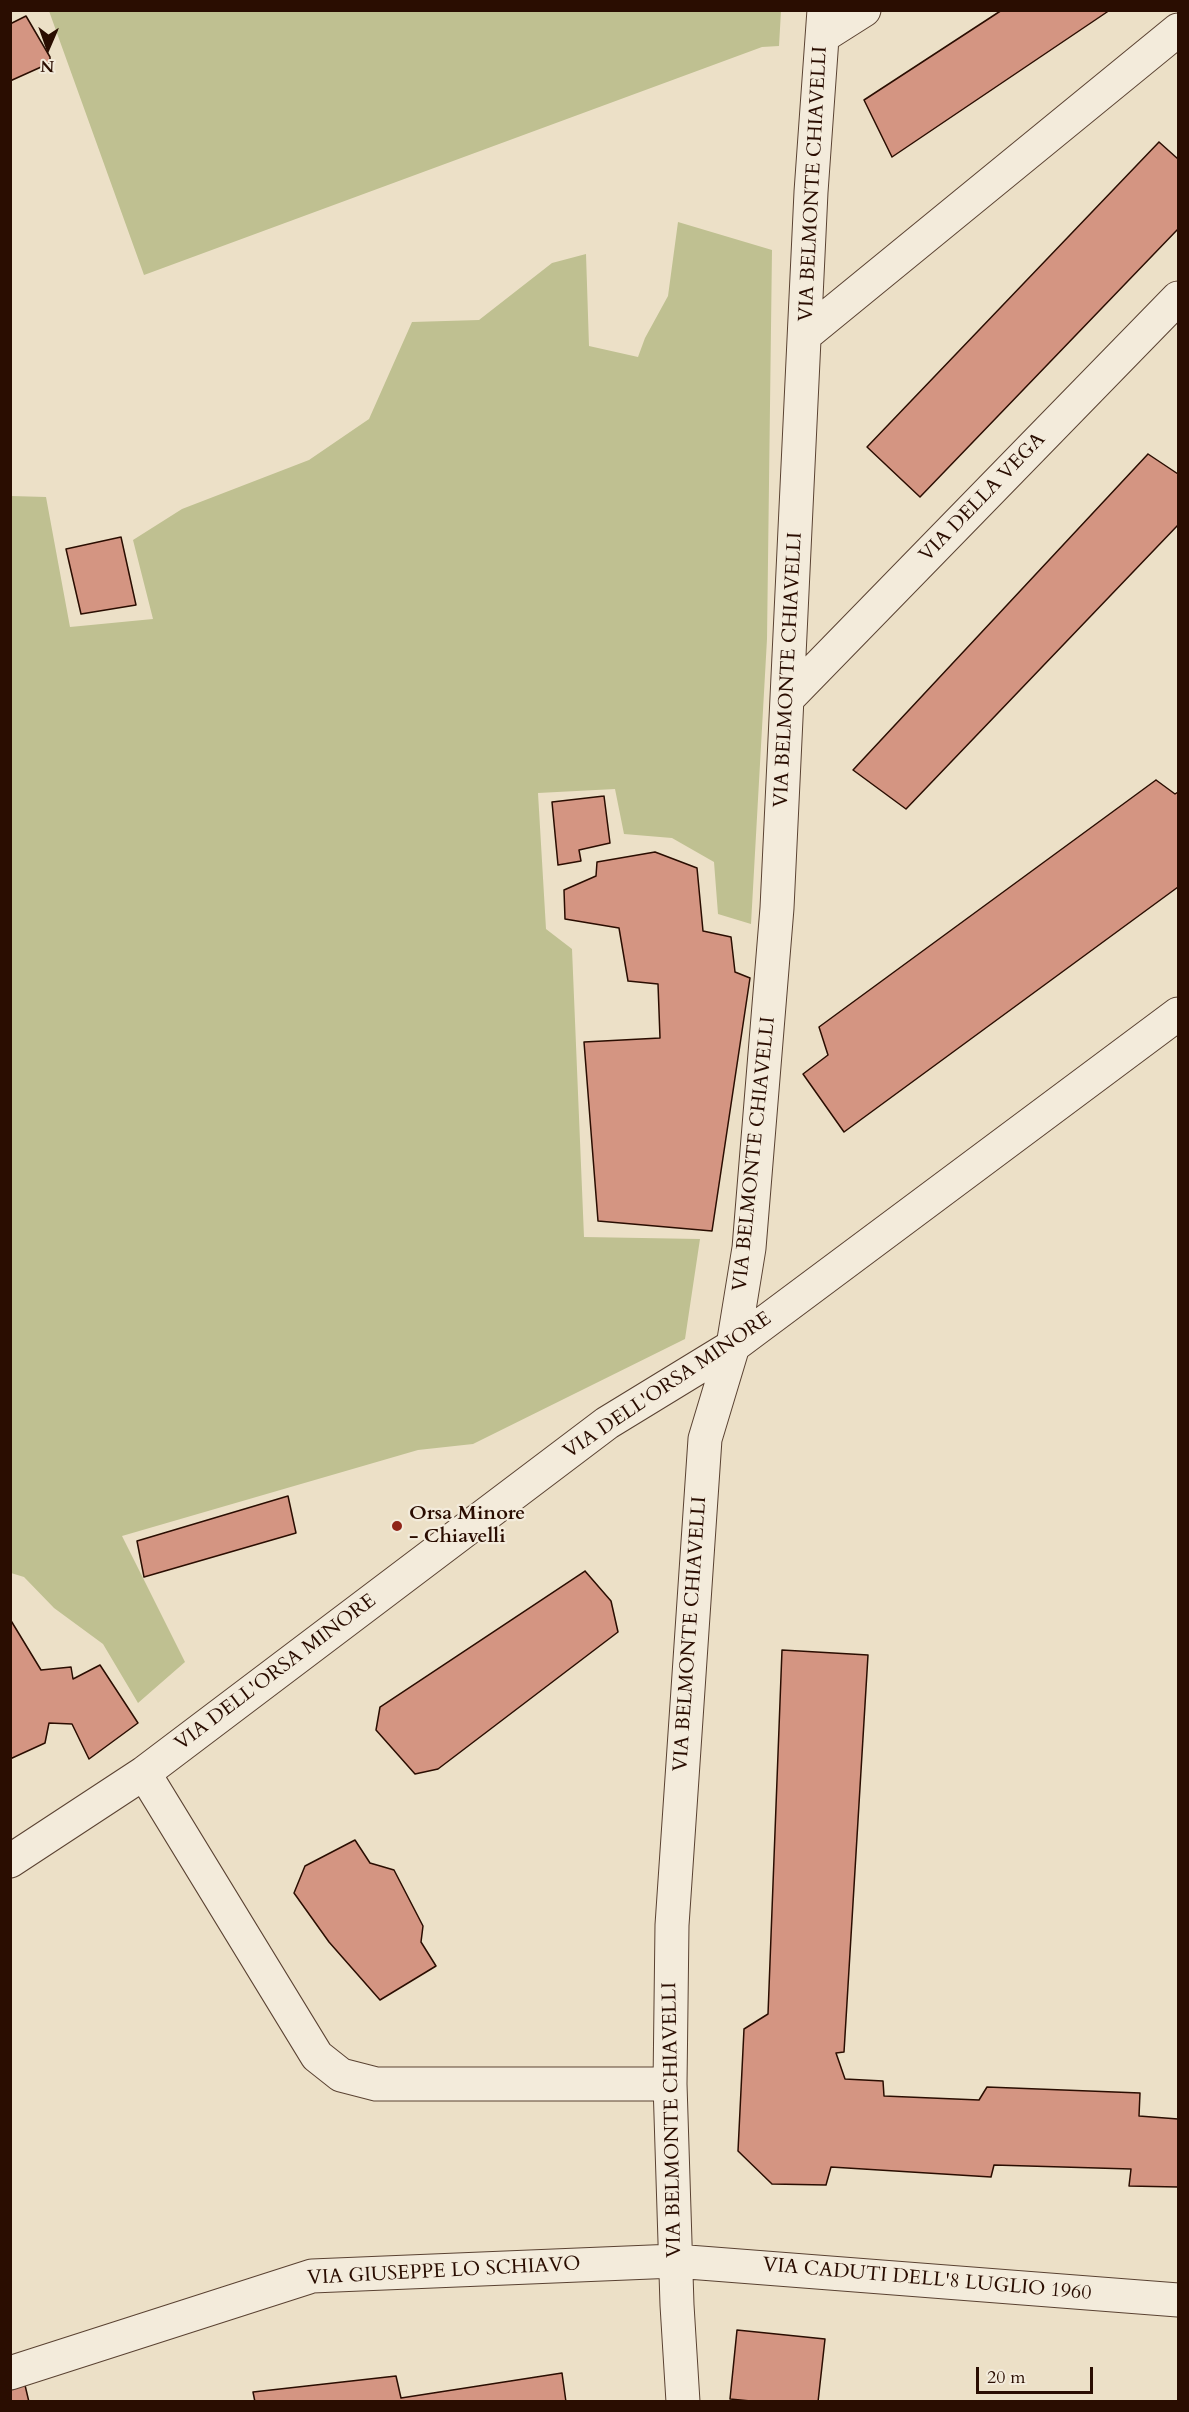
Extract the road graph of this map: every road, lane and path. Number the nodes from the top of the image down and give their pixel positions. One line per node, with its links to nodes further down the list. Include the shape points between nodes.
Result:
1 (864, 10): 2 (street)
2 (824, 23): 5 (street, VIA BELMONTE CHIAVELLI)
3 (1173, 45): 5 (street)
4 (1179, 298): 6 (street, VIA DELLA VEGA)
5 (805, 335): 6 (street, VIA BELMONTE CHIAVELLI)
6 (787, 699): 8 (street, VIA BELMONTE CHIAVELLI, via 777,908 749,1248)
7 (1179, 1014): 8 (street, VIA DELL'ORSA MINORE)
8 (733, 1346): 9 (street, VIA DELL'ORSA MINORE, via 607,1423); 11 (street, VIA BELMONTE CHIAVELLI, via 705,1438 672,1925)
9 (144, 1773): 10 (street, VIA DELL'ORSA MINORE); 11 (street, via 317,2056 341,2075 376,2084)
10 (10, 1861)
11 (670, 2084): 12 (street, VIA BELMONTE CHIAVELLI)
12 (675, 2261): 13 (street, VIA CADUTI DELL'8 LUGLIO 1960); 14 (street, VIA GIUSEPPE LO SCHIAVO, via 312,2276); 15 (street, VIA BELMONTE CHIAVELLI)
13 (1179, 2300)
14 (10, 2373)
15 (684, 2402)

